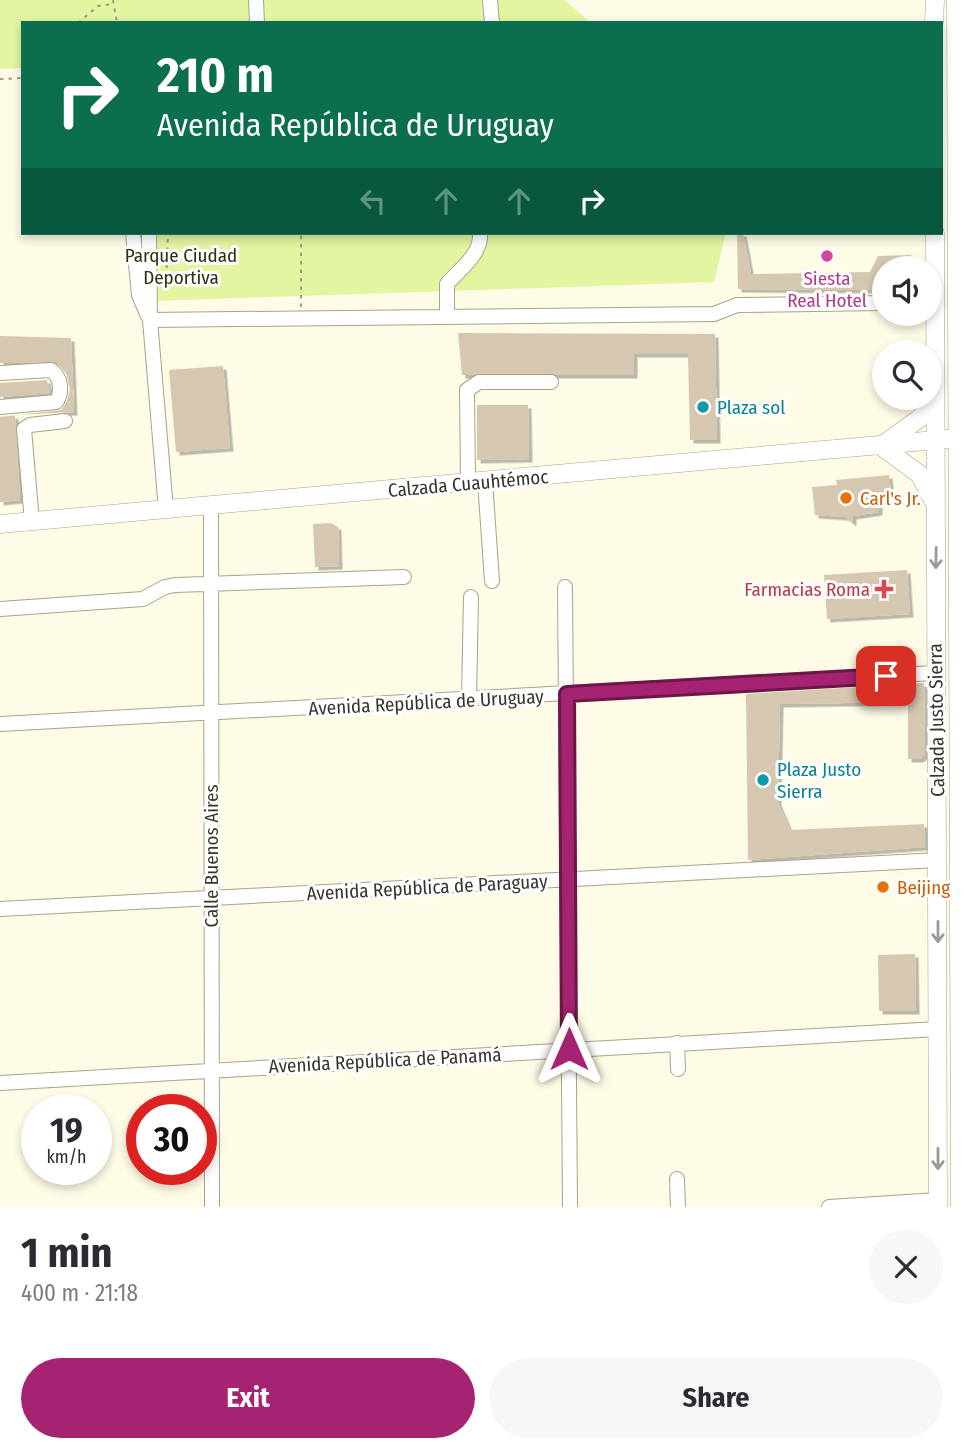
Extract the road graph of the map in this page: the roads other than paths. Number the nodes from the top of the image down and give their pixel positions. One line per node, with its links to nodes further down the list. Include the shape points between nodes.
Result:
1 (256, 0): 5 (street)
2 (490, 0): 6 (street)
3 (935, 0): 7 (main road)
4 (956, 0): 8 (main road, Calzada Justo Sierra)
5 (257, 21)
6 (492, 21)
7 (934, 21)
8 (954, 75): 9 (main road, Calzada Justo Sierra)
9 (961, 169): 14 (main road, Calzada Justo Sierra)
10 (134, 235): 18 (street, via 139,295)
11 (149, 235): 18 (street)
12 (480, 235): 17 (street, via 477,251 447,284)
13 (935, 235): 15 (main road, Calzada Justo Sierra)
14 (961, 255): 19 (main road, Calzada Justo Sierra)
15 (934, 256)
16 (872, 303): 17 (street, via 737,305 714,314)
17 (447, 317): 18 (street)
18 (150, 320): 32 (street)
19 (961, 345): 26 (main road, Calzada Justo Sierra)
20 (0, 373): 22 (street, via 51,370 59,380 60,396 46,404)
21 (551, 382): 29 (street, via 479,382 467,390)
22 (0, 407)
23 (927, 410): 28 (main road)
24 (935, 410): 27 (main road, Calzada Justo Sierra)
25 (65, 421): 33 (street, via 24,429)
26 (961, 437): 27 (main road, Calzada Cuauhtémoc); 41 (main road, Calzada Justo Sierra)
27 (935, 440): 28 (main road, Calzada Cuauhtémoc); 31 (main road, Calzada Justo Sierra)
28 (881, 446): 29 (main road, Calzada Cuauhtémoc); 31 (main road, via 919,474)
29 (477, 482): 30 (main road, Calzada Cuauhtémoc); 36 (street)
30 (211, 504): 32 (main road, Calzada Cuauhtémoc); 37 (street, Calle Buenos Aires)
31 (937, 507): 42 (main road, Calzada Justo Sierra, one-way to 42)
32 (166, 510): 33 (main road, Calzada Cuauhtémoc)
33 (32, 522): 34 (main road, Calzada Cuauhtémoc)
34 (0, 524)
35 (404, 577): 37 (street)
36 (492, 581)
37 (211, 584): 40 (street, via 164,587 143,599); 45 (street, Calle Buenos Aires)
38 (565, 587): 43 (street)
39 (471, 597): 44 (street)
40 (0, 609)
41 (962, 671): 47 (main road, Calzada Justo Sierra)
42 (935, 673): 43 (street, Avenida República de Uruguay); 47 (main road, via 950,684 951,733); 49 (main road, Calzada Justo Sierra)
43 (567, 694): 44 (street, Avenida República de Uruguay); 50 (street)
44 (469, 699): 45 (street, Avenida República de Uruguay)
45 (211, 713): 46 (street, Avenida República de Uruguay); 51 (street, Calle Buenos Aires)
46 (0, 724)
47 (960, 741): 48 (main road, Calzada Justo Sierra)
48 (962, 803): 53 (main road, Calzada Justo Sierra)
49 (938, 860): 50 (street, Avenida República de Paraguay); 54 (main road, Calzada Justo Sierra, one-way to 54)
50 (568, 881): 51 (street, Avenida República de Paraguay); 56 (street)
51 (211, 897): 52 (street, Avenida República de Paraguay); 59 (street, Calle Buenos Aires)
52 (0, 909)
53 (962, 929): 57 (main road, Calzada Justo Sierra)
54 (938, 1029): 55 (street, Avenida República de Panamá); 57 (main road, via 950,1049); 63 (main road, Calzada Justo Sierra, one-way to 63)
55 (677, 1044): 56 (street, Avenida República de Panamá); 58 (street)
56 (569, 1049): 59 (street, Avenida República de Panamá); 65 (street)
57 (962, 1053): 61 (main road, Calzada Justo Sierra)
58 (678, 1069)
59 (212, 1070): 60 (street, Avenida República de Panamá); 64 (street, Calle Buenos Aires)
60 (0, 1083)
61 (962, 1177): 68 (main road, Calzada Justo Sierra)
62 (677, 1179): 66 (street)
63 (941, 1205): 67 (street)
64 (212, 1207)
65 (570, 1207)
66 (678, 1207)
67 (830, 1207)
68 (960, 1207)

